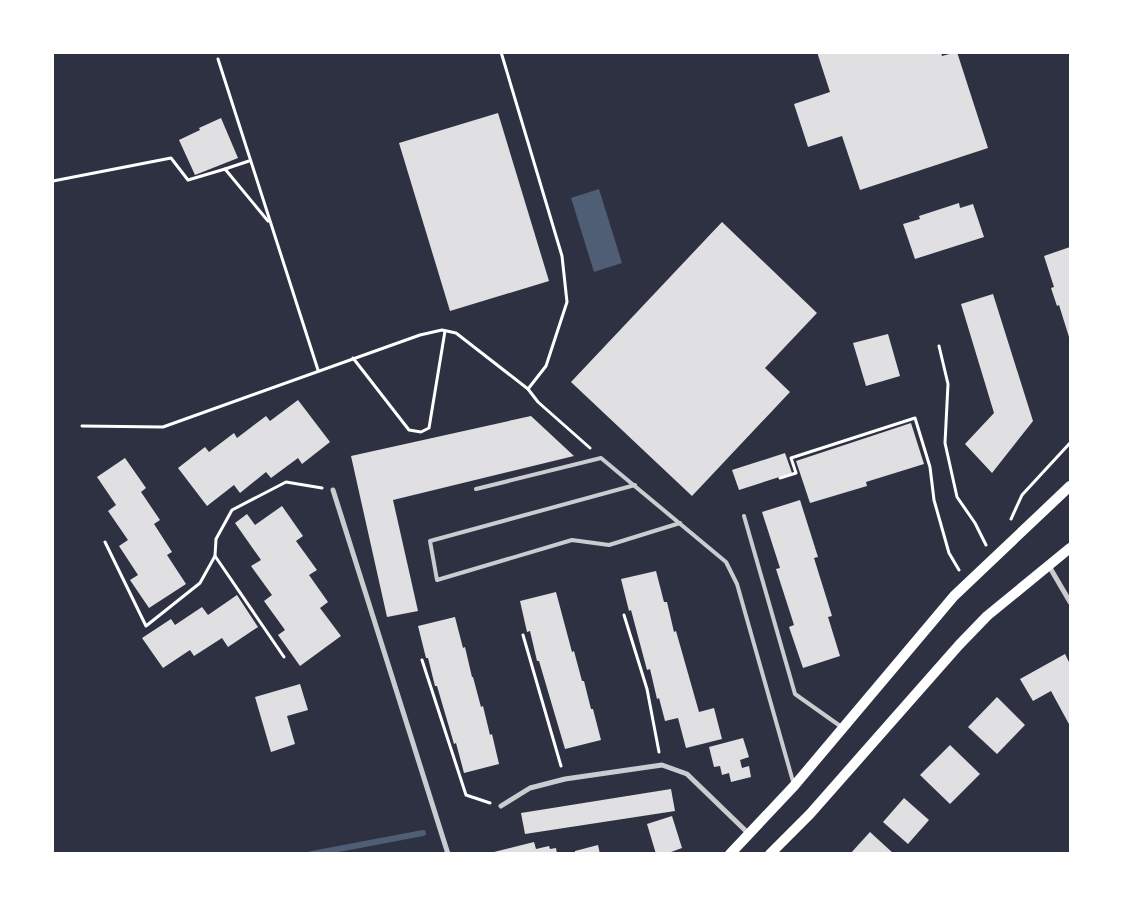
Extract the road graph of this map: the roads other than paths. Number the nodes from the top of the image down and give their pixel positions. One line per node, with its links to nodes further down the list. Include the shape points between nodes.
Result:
1 (635, 485): 3 (lane, via 601,458); 6 (lane); 6 (lane, via 430,541 437,580 572,540 609,545)
2 (1070, 486): 10 (main road, via 954,596)
3 (476, 489)
4 (333, 490): 14 (street)
5 (744, 516): 10 (lane, via 795,694)
6 (680, 523): 11 (lane, via 726,562 737,584)
7 (1070, 548): 8 (main road)
8 (1049, 566): 9 (street); 16 (main road, via 987,616 810,814)
9 (1070, 602)
10 (843, 728): 11 (main road)
11 (794, 786): 13 (main road)
12 (501, 806): 13 (street, via 530,788 565,779 662,765 688,774)
13 (749, 834): 15 (main road)
14 (448, 854)
15 (730, 854)
16 (770, 854)

